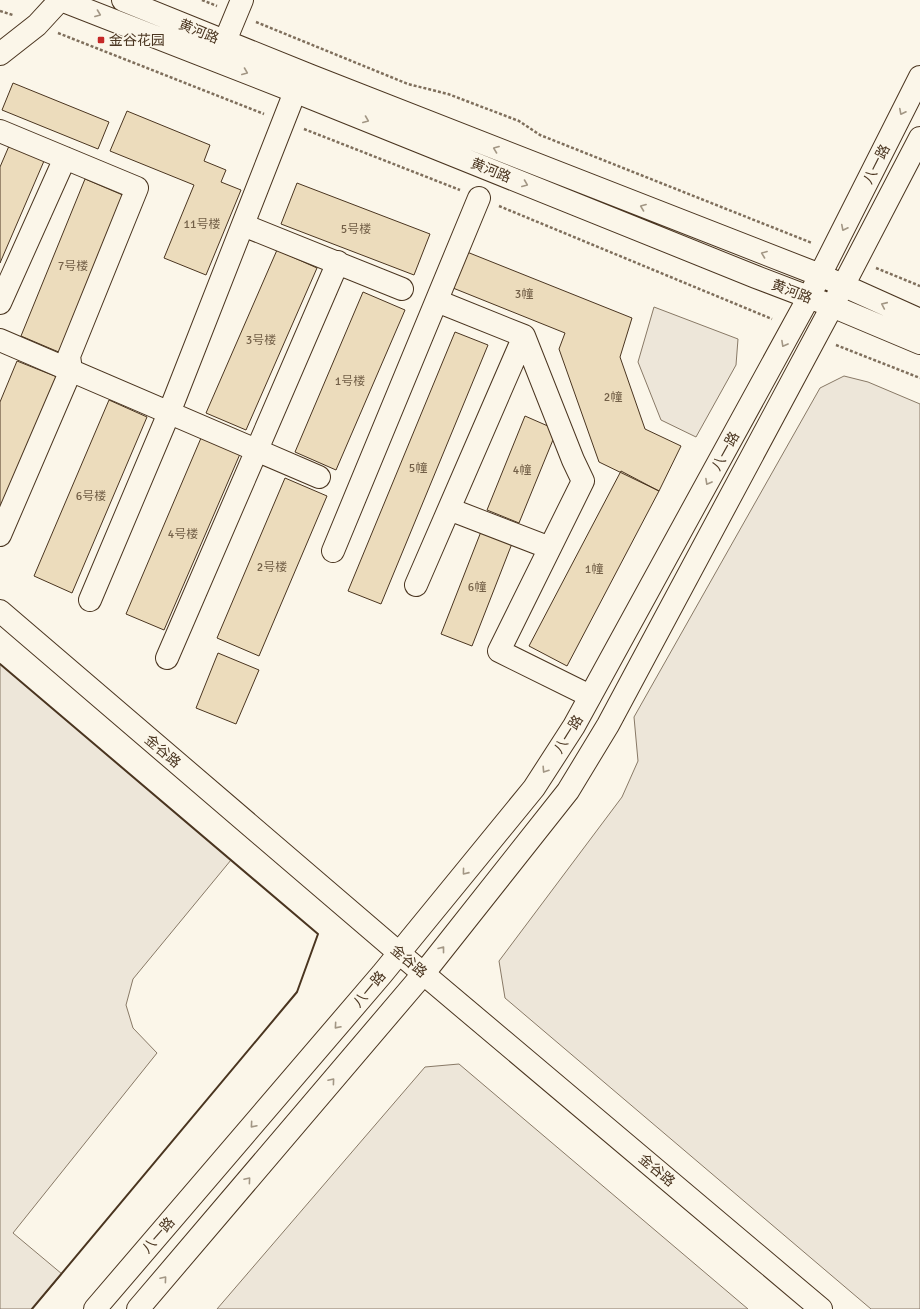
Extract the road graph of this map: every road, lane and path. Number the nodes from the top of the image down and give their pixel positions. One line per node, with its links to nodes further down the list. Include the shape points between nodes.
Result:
1 (61, 0): 6 (main road); 9 (main road, 黄河路, one-way to 9)
2 (123, 0): 7 (main road, 黄河路)
3 (202, 0): 4 (path)
4 (239, 7): 7 (main road); 18 (path, via 408,84 448,94 519,121 540,135)
5 (0, 10): 6 (path)
6 (37, 25): 8 (main road); 12 (path)
7 (224, 41): 9 (main road); 11 (main road, 黄河路)
8 (0, 54)
9 (216, 61): 11 (main road, 黄河路, one-way to 11)
10 (920, 78): 18 (main road, 八一路, one-way to 18)
11 (299, 82): 12 (main road); 21 (main road, 黄河路, one-way to 11); 25 (main road, 黄河路, one-way to 25)
12 (284, 122): 16 (path); 17 (main road)
13 (0, 130): 15 (main road)
14 (920, 138): 19 (main road, 八一路)
15 (65, 158): 27 (main road); 35 (main road, via 136,188 69,356)
16 (479, 198): 26 (main road); 30 (path)
17 (243, 225): 20 (main road); 37 (main road)
18 (832, 251): 21 (main road, 八一路)
19 (857, 260): 22 (main road, 八一路); 23 (path)
20 (338, 262): 24 (main road); 38 (main road)
21 (820, 275): 22 (main road, 黄河路); 25 (main road, 八一路)
22 (843, 286): 28 (main road, 八一路); 29 (main road, 黄河路, one-way to 22)
23 (920, 286)
24 (402, 289)
25 (809, 297): 28 (main road, 黄河路); 30 (main road, 八一路)
26 (437, 301): 31 (main road); 43 (main road)
27 (0, 303)
28 (832, 306): 32 (main road, 八一路); 34 (main road, 黄河路)
29 (920, 320)
30 (793, 328): 48 (main road, 八一路, one-way to 48)
31 (524, 336): 40 (main road); 42 (main road, via 573,460 584,481)
32 (816, 337): 36 (path); 50 (main road, 八一路, one-way to 32, via 568,791 612,718)
33 (0, 340): 35 (main road)
34 (920, 343)
35 (71, 370): 37 (main road); 41 (main road)
36 (920, 378)
37 (169, 413): 38 (main road); 45 (main road)
38 (257, 451): 39 (main road); 47 (main road)
39 (319, 477)
40 (449, 509): 42 (main road); 44 (main road)
41 (0, 535)
42 (550, 548): 48 (main road, via 499,651)
43 (333, 551)
44 (416, 585)
45 (90, 600)
46 (0, 611): 49 (main road, 金谷路)
47 (168, 658)
48 (590, 696): 49 (main road, 八一路, one-way to 49, via 534,788)
49 (399, 953): 50 (main road, 金谷路); 51 (main road, 八一路, one-way to 51)
50 (424, 973): 52 (main road, 八一路, one-way to 50); 53 (main road, 金谷路)
51 (95, 1309)
52 (138, 1309)
53 (821, 1309)

